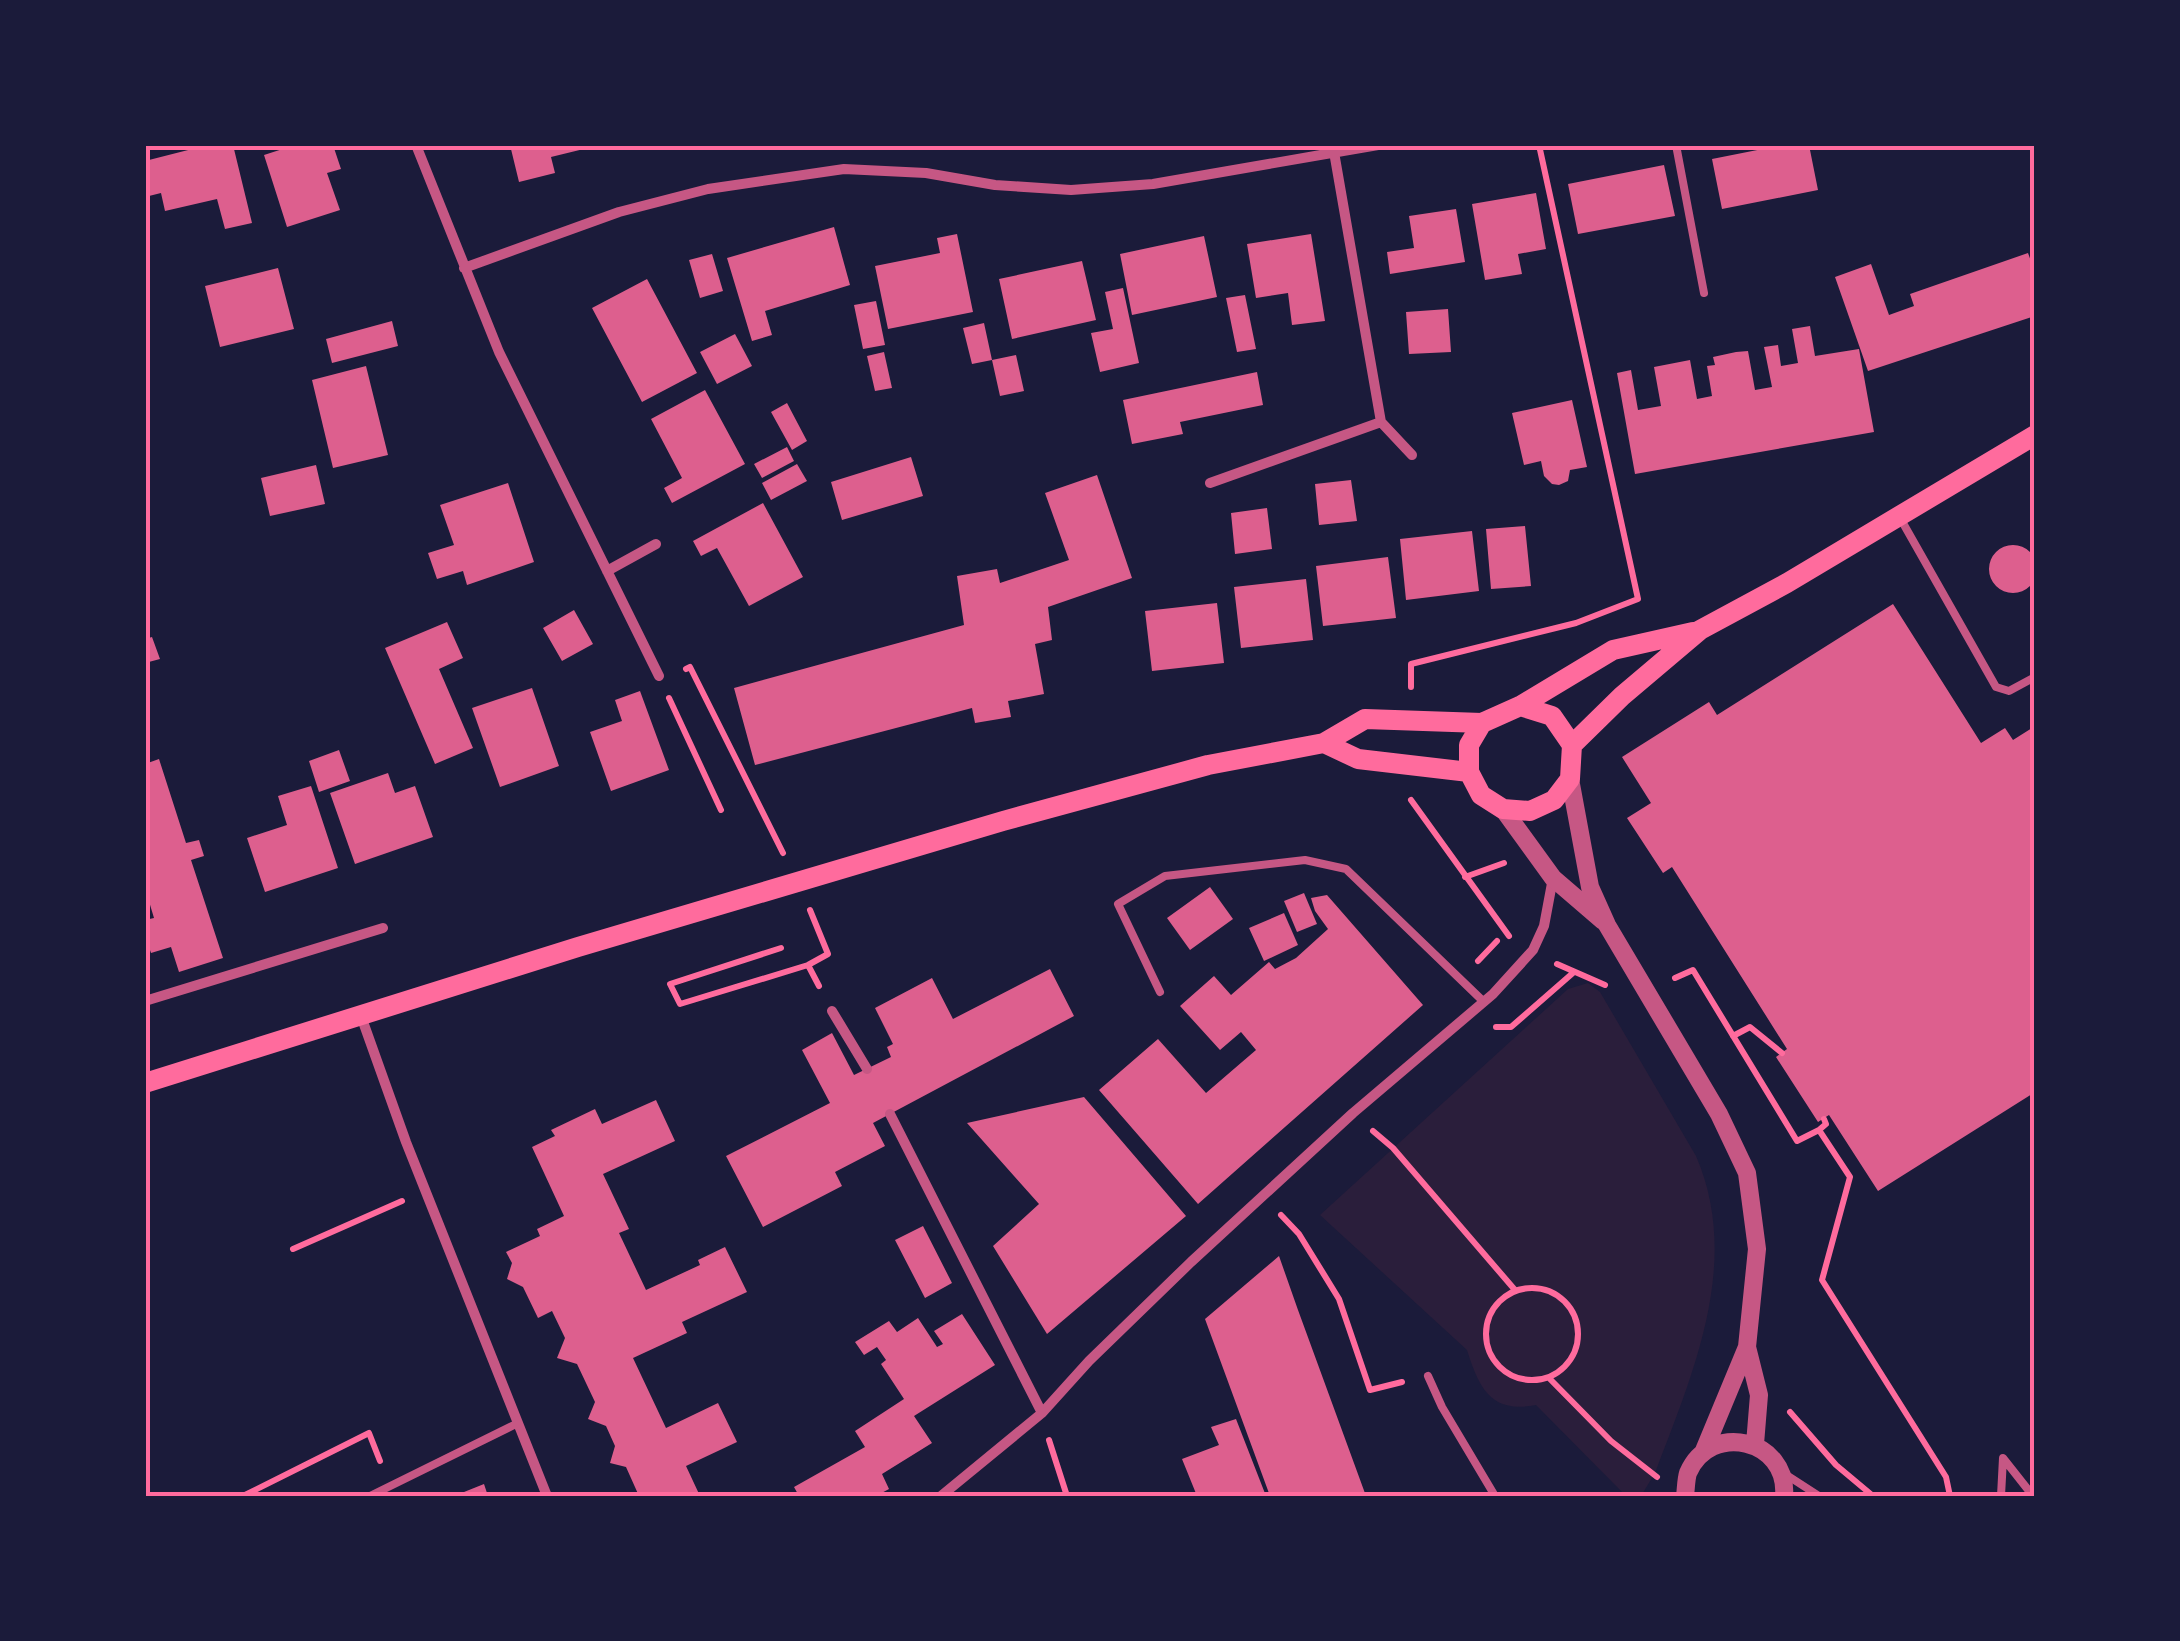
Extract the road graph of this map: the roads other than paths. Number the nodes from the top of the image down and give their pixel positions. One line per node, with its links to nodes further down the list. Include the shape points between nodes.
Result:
1 (416, 145): 5 (street)
2 (1378, 145): 4 (street)
3 (1676, 145): 6 (lane)
4 (1334, 152): 5 (street, via 1152,184 1072,190 844,169 637,207); 7 (street)
5 (464, 268): 13 (street)
6 (1704, 293)
7 (1381, 422): 9 (street); 10 (street)
8 (2035, 435): 11 (main road)
9 (1412, 455)
10 (1210, 483)
11 (1900, 516): 14 (main road); 16 (lane, via 1996,687 2010,692)
12 (656, 544): 13 (street)
13 (607, 571): 15 (street)
14 (1700, 630): 17 (main road, via 1613,650); 20 (main road)
15 (659, 676)
16 (2035, 676)
17 (1520, 706): 18 (main road); 20 (main road, via 1552,716)
18 (1482, 723): 19 (main road, via 1365,719); 21 (main road, via 1469,746)
19 (1324, 743): 21 (main road, via 1358,759); 31 (main road, via 1208,765)
20 (1572, 745): 22 (main road)
21 (1469, 772): 23 (main road, via 1481,795)
22 (1570, 778): 23 (main road, via 1554,800 1530,811); 25 (street, via 1590,887)
23 (1503, 809): 24 (street)
24 (1554, 878): 25 (street); 29 (street, via 1533,950)
25 (1607, 924): 35 (street, via 1720,1114 1747,1173 1757,1250)
26 (384, 928): 28 (street)
27 (1160, 992): 29 (lane, via 1118,904 1165,876 1306,860 1346,869)
28 (145, 1001)
29 (1484, 1002): 37 (street, via 1263,1196)
30 (832, 1011): 32 (street)
31 (361, 1016): 33 (main road); 38 (street)
32 (867, 1069)
33 (145, 1083)
34 (890, 1114): 37 (street)
35 (1748, 1347): 39 (street, via 1758,1396); 40 (street)
36 (1428, 1376): 45 (lane)
37 (1042, 1413): 44 (street)
38 (516, 1424): 42 (lane); 43 (street)
39 (1755, 1444): 40 (street, via 1726,1442); 41 (street)
40 (1702, 1452): 46 (street, via 1688,1473)
41 (1781, 1472): 47 (street); 48 (lane)
42 (370, 1496)
43 (547, 1496)
44 (941, 1496)
45 (1494, 1496)
46 (1686, 1496)
47 (1784, 1496)
48 (1819, 1496)
49 (2001, 1496): 50 (lane, via 2003,1458)
50 (2033, 1496)

